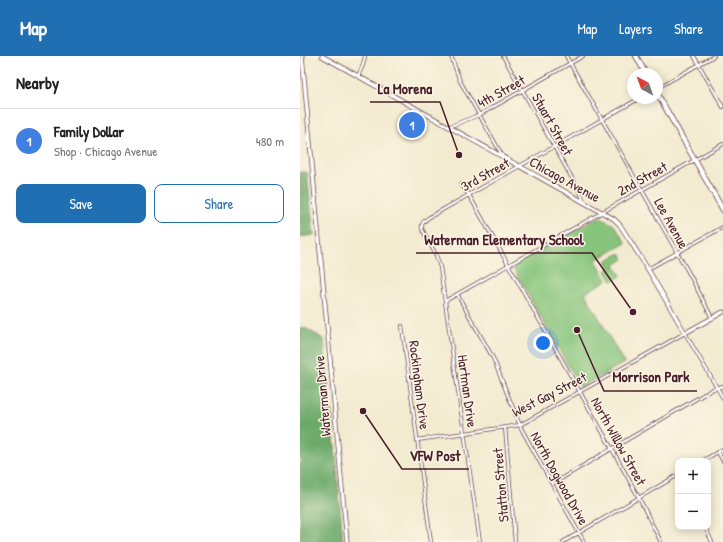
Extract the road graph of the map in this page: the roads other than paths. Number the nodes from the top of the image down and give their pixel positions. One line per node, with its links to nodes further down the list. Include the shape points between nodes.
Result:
1 (302, 56): 63 (street, Waterman Drive)
2 (322, 56): 14 (street, Chicago Avenue)
3 (365, 56): 14 (street)
4 (451, 56): 20 (street, via 460,82)
5 (504, 56): 16 (street, Stuart Street)
6 (566, 56): 11 (street, Lee Avenue)
7 (583, 56): 11 (street, 4th Street)
8 (636, 56): 13 (main road)
9 (694, 56): 12 (street)
10 (714, 56): 12 (street)
11 (570, 63): 16 (street, 4th Street); 21 (street, Lee Avenue)
12 (699, 64): 15 (street); 19 (street)
13 (643, 68)
14 (358, 76): 22 (street, Chicago Avenue)
15 (663, 85)
16 (523, 90): 20 (street, 4th Street); 24 (street, Stuart Street)
17 (629, 104): 21 (street, 3rd Street)
18 (663, 104): 26 (main road)
19 (723, 107)
20 (479, 115): 22 (street, 4th Street); 25 (street)
21 (602, 119): 24 (street, 3rd Street); 29 (street, Lee Avenue)
22 (448, 126): 25 (street, Chicago Avenue)
23 (723, 144): 26 (street, 2nd Street)
24 (554, 146): 27 (street, 3rd Street); 31 (street, Stuart Street)
25 (503, 158): 27 (street, Chicago Avenue)
26 (695, 160): 29 (street, 2nd Street); 32 (main road)
27 (519, 166): 30 (street, 3rd Street); 31 (street, Chicago Avenue)
28 (461, 184): 30 (street, North Willow Street)
29 (642, 190): 33 (street, 2nd Street); 35 (street, Lee Avenue)
30 (469, 195): 36 (street, North Willow Street); 37 (street, 3rd Street, via 423,222 422,229)
31 (584, 203): 33 (street, Chicago Avenue)
32 (723, 210)
33 (601, 212): 36 (street, 2nd Street); 38 (street, Chicago Avenue, via 619,224)
34 (723, 227): 35 (street)
35 (677, 253): 38 (street); 42 (street, Lee Avenue)
36 (509, 265): 39 (street, 2nd Street); 47 (street, North Willow Street)
37 (440, 267): 40 (street, Hartman Drive)
38 (648, 269): 44 (street, Chicago Avenue)
39 (457, 294): 40 (street, 2nd Street); 49 (street, North Dogwood Drive, via 493,358)
40 (445, 301): 51 (street, Hartman Drive)
41 (723, 312): 42 (street, West Gay Street)
42 (712, 318): 44 (street, West Gay Street)
43 (402, 326): 52 (street, Rockingham Drive)
44 (685, 333): 46 (street, Chicago Avenue); 47 (street, West Gay Street)
45 (723, 386): 46 (street)
46 (717, 388): 48 (street, Chicago Avenue); 53 (street)
47 (580, 392): 49 (street, West Gay Street); 53 (street, North Willow Street)
48 (723, 398)
49 (520, 425): 50 (street, West Gay Street); 59 (street, North Dogwood Drive)
50 (505, 427): 51 (street, West Gay Street); 66 (street, Statton Street)
51 (464, 433): 52 (street, West Gay Street); 65 (street, Hartman Drive)
52 (417, 440): 64 (street, Rockingham Drive)
53 (612, 448): 59 (street); 60 (street, North Willow Street)
54 (723, 449): 55 (street)
55 (718, 452): 56 (street); 57 (street)
56 (707, 458)
57 (723, 461)
58 (675, 477): 60 (street)
59 (552, 484): 62 (street, North Dogwood Drive)
60 (639, 498): 62 (street); 69 (street, North Willow Street)
61 (706, 530): 70 (street)
62 (579, 533): 67 (street); 68 (street, North Dogwood Drive)
63 (347, 542)
64 (431, 542)
65 (480, 542)
66 (515, 542)
67 (564, 542)
68 (584, 542)
69 (661, 542)
70 (712, 542)

